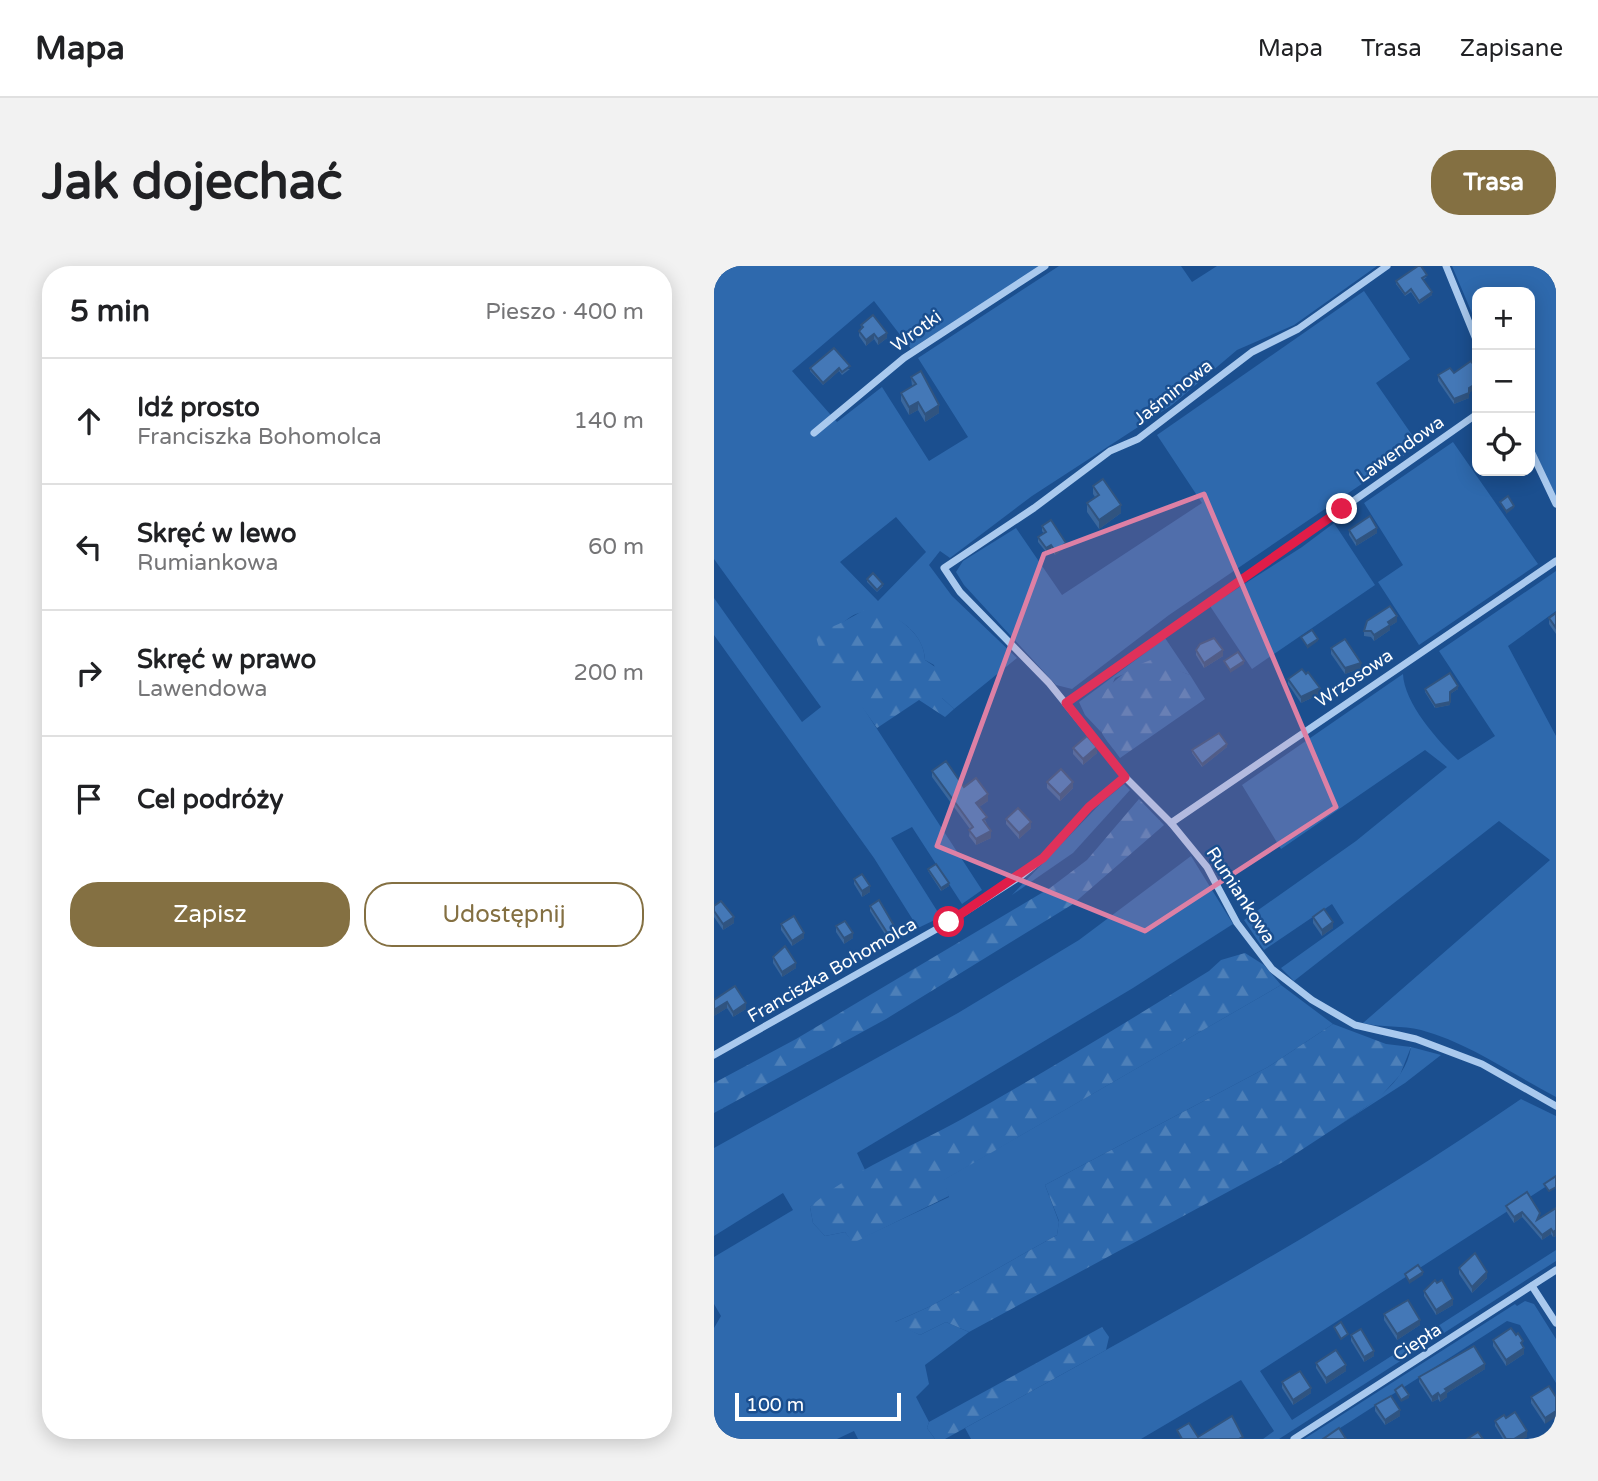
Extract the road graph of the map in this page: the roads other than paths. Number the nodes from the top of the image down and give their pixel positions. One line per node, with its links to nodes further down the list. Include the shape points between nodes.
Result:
1 (1045, 266): 6 (street, Wrotki, via 904,358)
2 (1387, 266): 10 (street, Jaśminowa, via 1298,329 1252,352 1138,439 1110,451)
3 (1446, 266): 4 (street)
4 (1472, 330)
5 (1472, 418): 11 (street, Lawendowa)
6 (814, 433)
7 (1535, 460): 8 (street)
8 (1556, 504)
9 (1556, 561): 13 (street, Wrzosowa)
10 (944, 568): 11 (street, Rumiankowa, via 960,592)
11 (1066, 703): 12 (street, Rumiankowa)
12 (1125, 777): 13 (street, Rumiankowa); 14 (street, Franciszka Bohomolca, via 1021,876)
13 (1171, 823): 15 (street, Rumiankowa, via 1207,867 1252,944 1272,969 1312,1000 1354,1025 1416,1039 1482,1064)
14 (714, 1055)
15 (1556, 1105)
16 (1556, 1270): 17 (street, Ciepła)
17 (1532, 1286): 18 (street); 20 (street, Ciepła)
18 (1556, 1323)
19 (1556, 1435): 21 (street)
20 (1294, 1439)
21 (1550, 1439)

